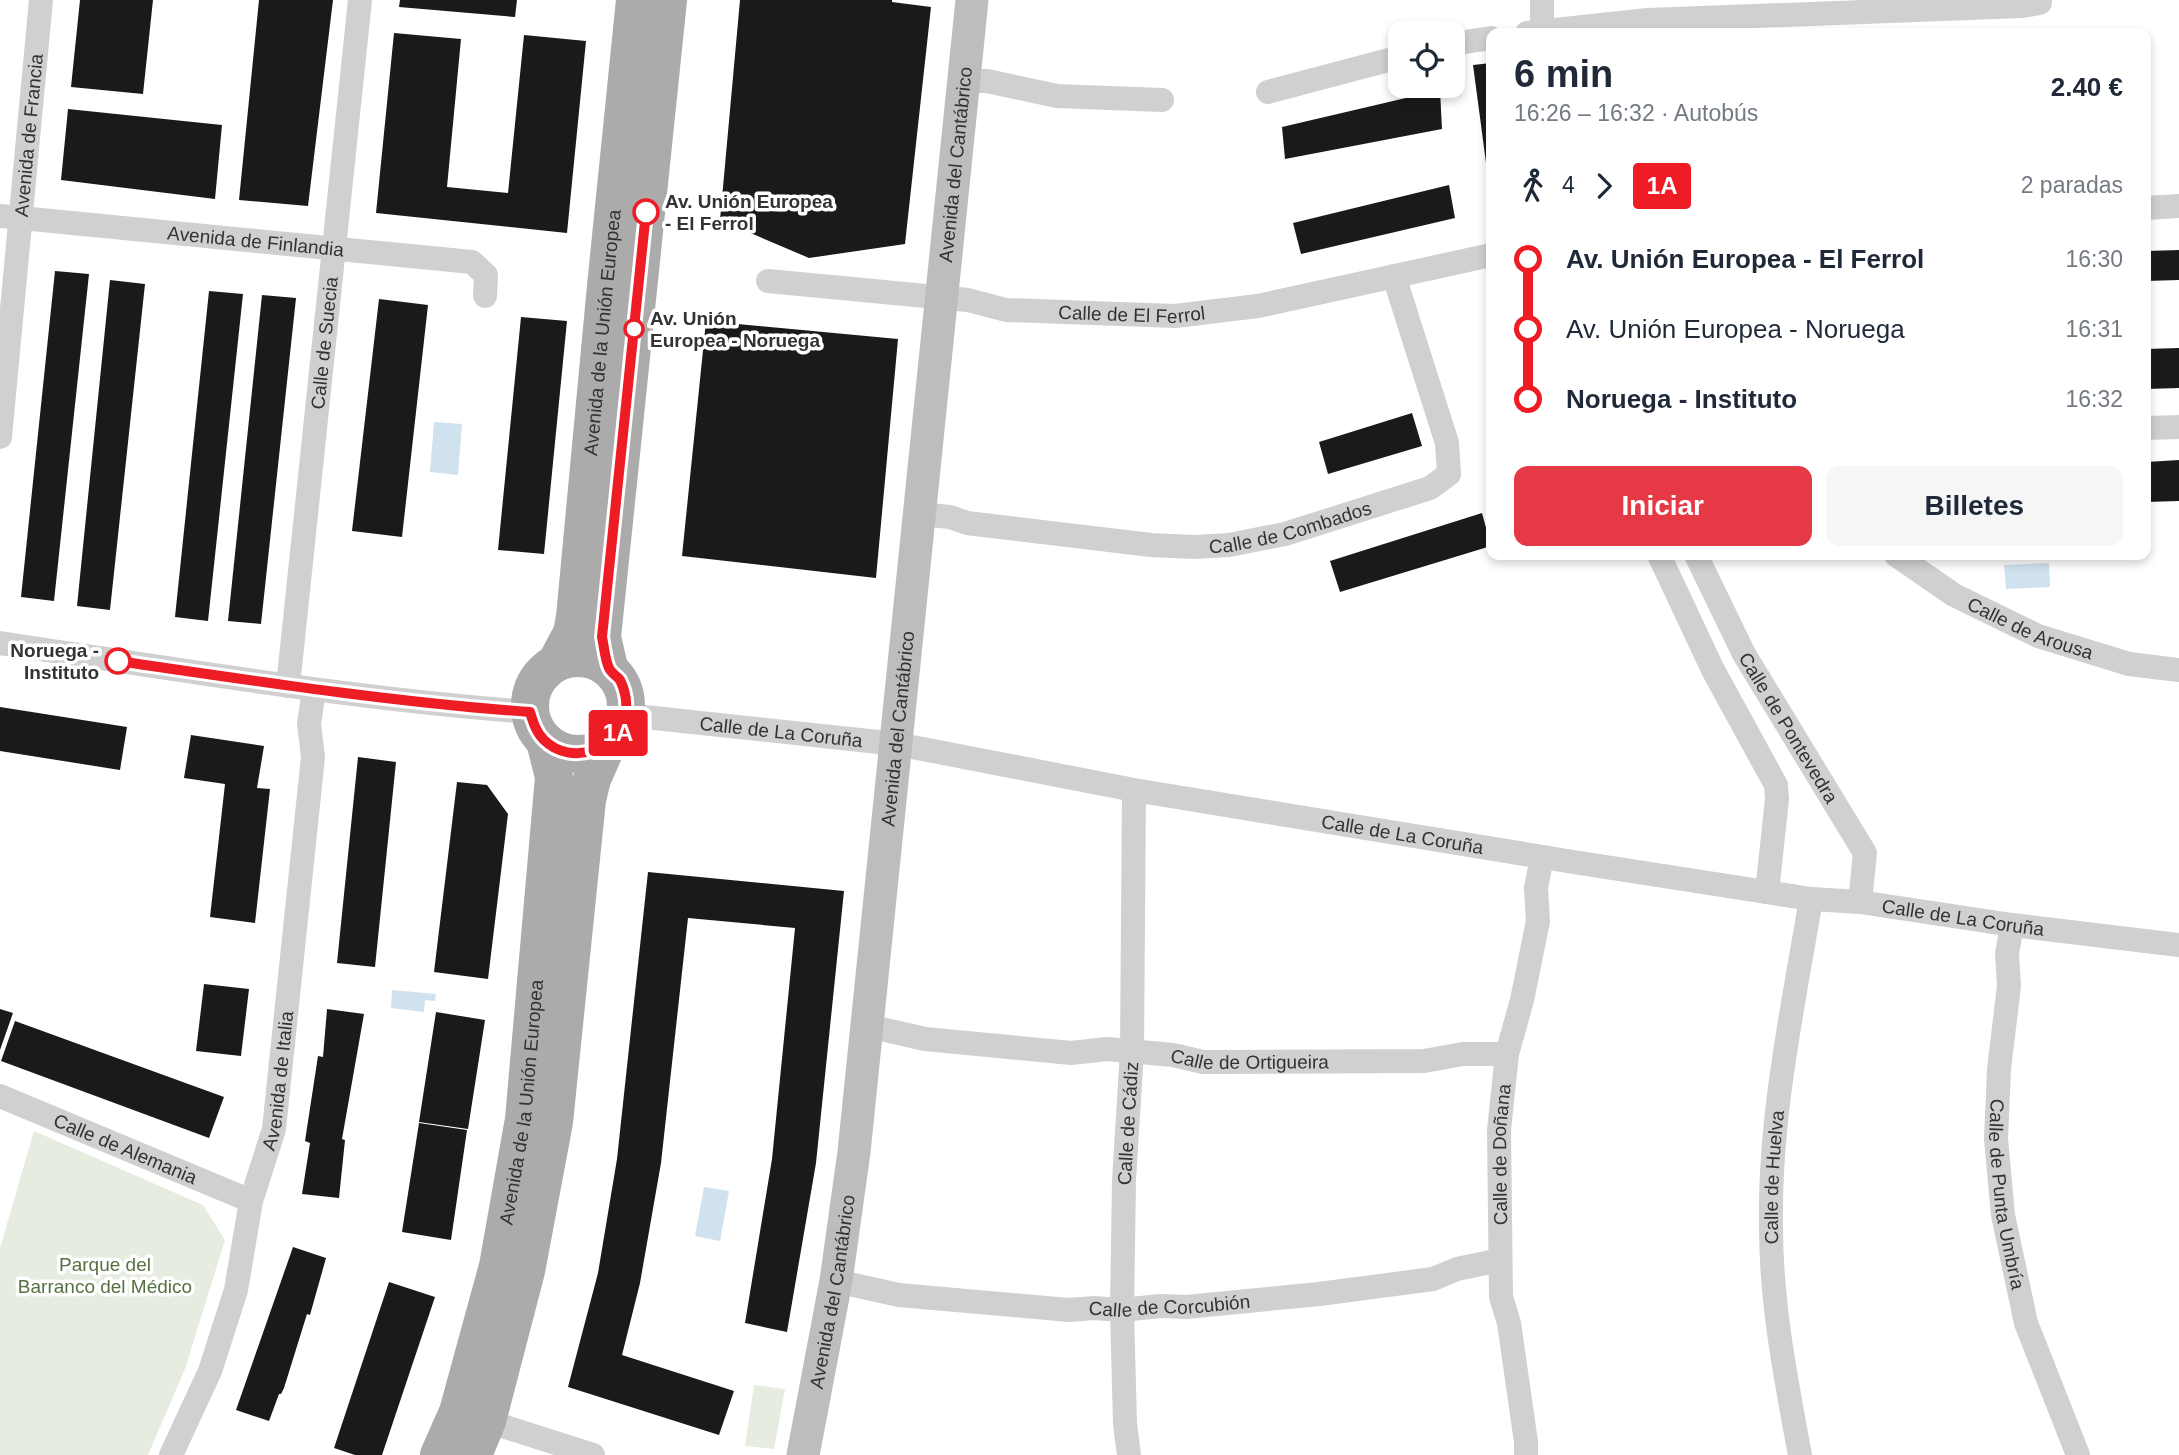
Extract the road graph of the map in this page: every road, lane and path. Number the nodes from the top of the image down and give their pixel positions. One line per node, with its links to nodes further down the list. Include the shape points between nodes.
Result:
1 (41, 0): 19 (street, Avenida de Francia)
2 (360, 0): 20 (street, Calle de Suecia)
3 (635, 0): 34 (main road, Avenida de la Unión Europea, via 575,617)
4 (668, 0): 35 (main road, Avenida de la Unión Europea, via 602,637)
5 (972, 0): 14 (street, Avenida del Cantábrico)
6 (1542, 0): 9 (street)
7 (2040, 0): 8 (street, via 2031,5)
8 (1983, 4): 10 (street, via 1648,20)
9 (1538, 28)
10 (1580, 28)
11 (1486, 39): 12 (street)
12 (1465, 42)
13 (1388, 60): 15 (street)
14 (964, 81): 16 (street, via 987,81 1057,96); 25 (street, Avenida del Cantábrico)
15 (1268, 92)
16 (1162, 100)
17 (2179, 206): 18 (street)
18 (2151, 208)
19 (10, 217): 20 (street, Avenida de Finlandia); 28 (street, Avenida de Francia)
20 (333, 250): 24 (street, Avenida de Finlandia, via 472,262 486,275); 37 (street, Calle de Suecia)
21 (1486, 256): 22 (street, Calle de El Ferrol)
22 (1394, 276): 25 (street, Calle de El Ferrol, via 1258,306 1175,316 1006,310); 29 (street, Calle de Combados, via 1447,443 1449,474 1430,488 1285,534 1229,545 1151,545)
23 (768, 281): 25 (street, Calle de El Ferrol)
24 (485, 296)
25 (943, 297): 29 (street, Avenida del Cantábrico)
26 (2179, 427): 27 (street)
27 (2151, 428)
28 (0, 437)
29 (921, 514): 41 (street, Avenida del Cantábrico)
30 (1660, 560): 44 (street, Calle de Pontevedra, via 1776,785)
31 (1698, 560): 46 (street, Calle de Pontevedra, via 1744,654 1864,853)
32 (1903, 560): 36 (street, Calle de Arousa, via 1954,595 2038,636 2129,664)
33 (0, 643): 37 (street)
34 (556, 663): 35 (main road, via 574,657 593,659); 39 (main road, via 544,671 530,697)
35 (609, 668): 40 (main road, via 626,697)
36 (2179, 670)
37 (288, 686): 38 (street)
38 (314, 690): 39 (street, via 464,708); 53 (street, Avenida de Italia, via 309,724 313,757 274,1129)
39 (537, 726): 40 (main road, via 559,750 575,754 592,752); 59 (main road, Avenida de la Unión Europea, via 554,777 524,1119 498,1265 458,1412)
40 (616, 730): 41 (street, Calle de La Coruña); 57 (main road, Avenida de la Unión Europea, via 587,800 554,1122 526,1271)
41 (897, 744): 42 (street, Calle de La Coruña); 49 (street, Avenida del Cantábrico)
42 (1134, 790): 43 (street, Calle de La Coruña); 50 (street, Calle de Cádiz)
43 (1542, 857): 44 (street, Calle de La Coruña); 51 (street, Calle de Doñana, via 1536,888 1538,921)
44 (1767, 892): 45 (street, Calle de La Coruña)
45 (1811, 899): 46 (street, Calle de La Coruña); 64 (street, Calle de Huelva, via 1773,1154 1771,1227 1774,1304)
46 (1860, 902): 47 (street, Calle de La Coruña)
47 (2012, 925): 48 (street, Calle de La Coruña); 65 (street, Calle de Punta Umbría, via 1998,1069 1996,1139 2003,1215 2026,1323)
48 (2179, 945)
49 (868, 1026): 50 (street, Calle de Ortigueira, via 965,1043 1071,1053); 55 (street, Avenida del Cantábrico)
50 (1132, 1051): 51 (street, Calle de Ortigueira, via 1203,1062 1424,1061 1463,1054); 56 (street, Calle de Cádiz)
51 (1507, 1054): 54 (street, Calle de Doñana, via 1499,1130)
52 (0, 1096): 53 (street, Calle de Alemania)
53 (251, 1201): 58 (street, Avenida de Italia, via 236,1290 210,1371)
54 (1500, 1260): 56 (street, Calle de Corcubión, via 1433,1279); 63 (street, Calle de Doñana, via 1501,1297 1511,1337)
55 (836, 1280): 56 (street, Calle de Corcubión, via 899,1295 1069,1310); 61 (street, Avenida del Cantábrico)
56 (1122, 1310): 62 (street, Calle de Cádiz)
57 (480, 1438): 60 (street)
58 (171, 1455)
59 (439, 1455)
60 (593, 1455)
61 (803, 1455)
62 (1129, 1455)
63 (1526, 1455)
64 (1800, 1455)
65 (2078, 1455)

